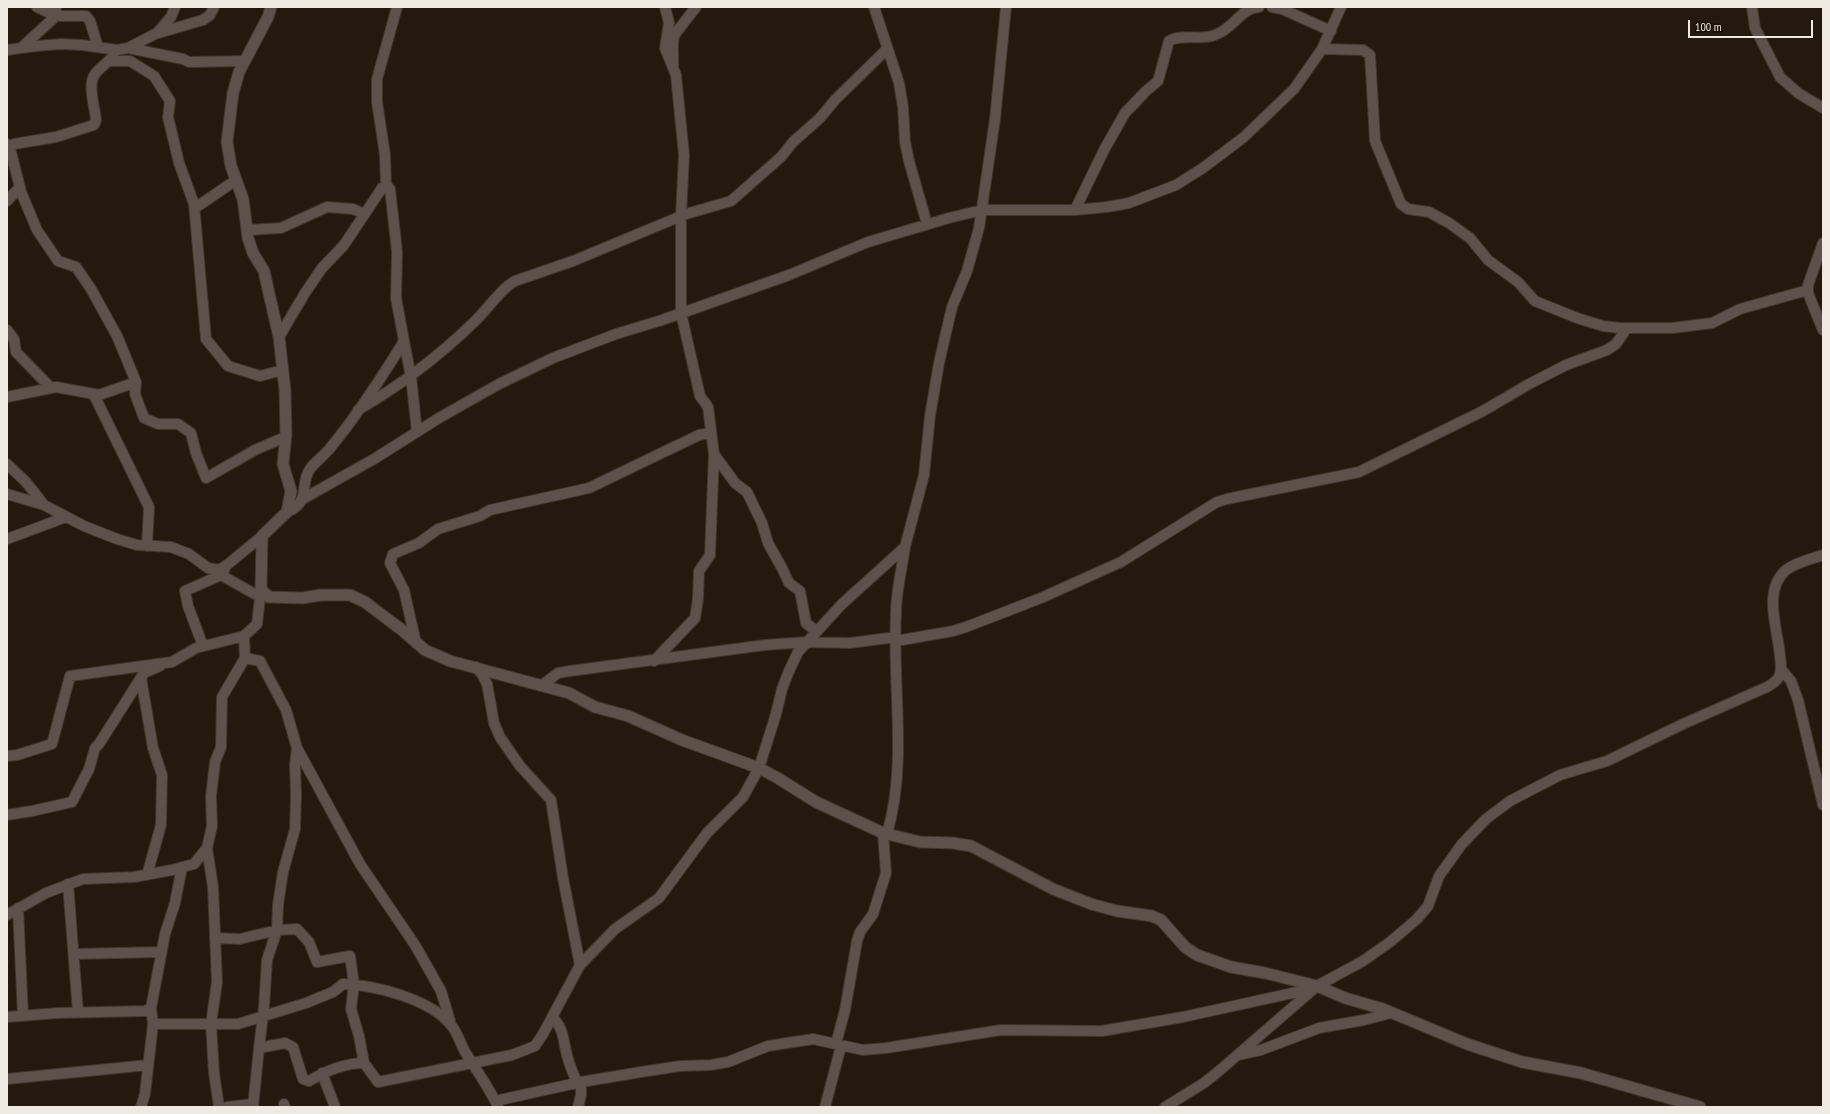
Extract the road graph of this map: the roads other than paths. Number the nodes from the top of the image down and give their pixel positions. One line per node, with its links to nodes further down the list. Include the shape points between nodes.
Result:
1 (37, 7): 14 (street)
2 (175, 7): 16 (street, via 171,17)
3 (214, 7): 16 (street, via 210,16 203,20)
4 (271, 7): 26 (street)
5 (397, 7): 30 (street, via 377,79)
6 (665, 7): 17 (street)
7 (696, 7): 17 (street)
8 (874, 7): 21 (street)
9 (1006, 7): 34 (street, via 995,118)
10 (1259, 7): 35 (street, via 1245,10 1228,29 1218,34 1204,38 1175,38 1169,41 1158,81 1124,113)
11 (1272, 7): 15 (street)
12 (1341, 7): 15 (street)
13 (1752, 7): 27 (street, via 1755,28 1780,77 1798,93)
14 (56, 11): 18 (street, via 86,16); 19 (street)
15 (1331, 31): 22 (street)
16 (155, 34): 20 (street)
17 (671, 34): 37 (street, via 665,48 676,75 684,155)
18 (98, 47): 19 (street, via 61,44); 24 (street)
19 (21, 48): 23 (street)
20 (128, 48): 24 (street); 26 (street, via 189,62)
21 (887, 48): 37 (street, via 781,157 736,197 725,203); 38 (street, via 901,94 908,161)
22 (1322, 49): 35 (street, via 1294,89 1244,137 1203,168 1176,185 1129,203); 43 (street, via 1363,50 1370,55 1374,141 1401,204 1408,209 1429,212 1470,238 1488,260 1518,282 1535,301 1603,326)
23 (7, 50)
24 (117, 50): 25 (street)
25 (109, 61): 28 (street, via 93,78 96,120 94,125 56,137); 33 (street, via 130,61 154,76 170,101 168,117 177,155)
26 (245, 62): 29 (street, via 233,93 227,142)
27 (1823, 108)
28 (9, 146): 31 (street)
29 (236, 180): 33 (street); 39 (street, via 243,199)
30 (386, 186): 36 (street); 47 (street, via 390,188 397,252 396,298)
31 (20, 187): 32 (street); 50 (street, via 36,230 52,254 58,261 76,267 84,277 117,336)
32 (7, 201)
33 (195, 208): 48 (street, via 206,339 228,366 260,376)
34 (982, 210): 35 (street); 38 (street); 68 (street, via 980,228 952,307 939,363 924,475)
35 (1075, 210)
36 (365, 214): 39 (street, via 327,207 281,228); 46 (street, via 344,245 322,268)
37 (681, 216): 42 (street); 49 (street, via 507,285 473,324)
38 (927, 224): 42 (street, via 868,242 789,276)
39 (247, 230): 46 (street, via 253,253 264,271)
40 (1823, 244): 41 (street)
41 (1808, 290): 43 (street, via 1740,309 1712,323 1672,328); 45 (street)
42 (681, 313): 55 (street, via 553,358 499,384); 56 (street, via 700,396 708,407)
43 (1627, 328): 75 (street, via 1616,344 1606,350 1566,365 1483,411 1359,472 1227,498 1121,562 1080,581 966,627)
44 (7, 330): 51 (street, via 14,339 16,352)
45 (1823, 330)
46 (279, 338): 48 (street)
47 (404, 341): 49 (street); 54 (street)
48 (283, 370): 57 (street)
49 (411, 377): 54 (street); 55 (street)
50 (136, 382): 52 (street); 57 (street, via 135,394 144,418 158,424 178,424 191,433 206,478 255,450)
51 (51, 388): 52 (street); 53 (street)
52 (94, 395): 67 (street, via 149,506)
53 (7, 397)
54 (358, 410): 61 (street, via 331,447 309,470)
55 (418, 432): 61 (street)
56 (711, 433): 58 (street); 77 (street, via 699,435 589,488 490,510 480,516 438,529 419,543 393,554 390,563 404,590)
57 (285, 437): 63 (street, via 283,464 291,491)
58 (714, 454): 73 (street, via 735,482 747,492 768,543 789,583 800,591 806,623); 80 (street, via 710,555 698,571 695,618)
59 (7, 464): 62 (street, via 26,482)
60 (7, 494): 62 (street)
61 (301, 500): 63 (street, via 296,509)
62 (44, 505): 64 (street)
63 (287, 512): 65 (street)
64 (66, 517): 66 (street); 67 (street, via 117,539)
65 (262, 536): 70 (street); 72 (street)
66 (7, 539)
67 (148, 546): 70 (street, via 171,547 189,554 208,568 219,570)
68 (905, 547): 73 (street); 75 (street, via 896,612)
69 (1823, 555): 83 (street, via 1786,570 1775,588 1773,606)
70 (227, 565): 71 (street)
71 (221, 575): 72 (street); 78 (street, via 185,591)
72 (262, 596): 74 (street, via 257,624); 77 (street, via 297,598 350,595 378,612)
73 (816, 631): 76 (street)
74 (244, 636): 78 (street); 79 (street)
75 (896, 639): 76 (street); 91 (street, via 896,792)
76 (806, 642): 80 (street, via 765,645); 88 (street, via 789,671)
77 (416, 643): 82 (street, via 450,661)
78 (203, 646): 81 (street)
79 (245, 658): 86 (street, via 260,661 286,710); 92 (street, via 222,697 221,747 214,769 211,796 212,826)
80 (654, 661): 85 (street, via 558,673)
81 (172, 662): 84 (street, via 144,673); 87 (street, via 70,676 52,744)
82 (476, 667): 85 (street); 102 (street, via 487,684 494,723 500,737 520,766 551,800)
83 (1781, 669): 89 (street, via 1791,681 1798,700); 104 (street, via 1776,681 1767,687 1607,761 1560,775 1510,801 1486,819 1462,844 1439,876 1428,906 1417,919 1363,961)
84 (141, 678): 90 (street, via 95,748 89,769 72,802); 94 (street, via 154,748 162,775 161,825)
85 (541, 686): 88 (street, via 569,693 595,707 628,716 682,740)
86 (297, 748): 98 (street, via 294,828 283,872 278,905); 114 (street, via 360,864 415,946 441,991)
87 (7, 756)
88 (759, 768): 91 (street, via 816,802); 102 (street, via 743,797 707,833 659,898 615,929)
89 (1823, 805)
90 (7, 815)
91 (885, 833): 104 (street, via 920,842 972,846 1053,889 1091,904 1117,912 1144,914 1157,918 1185,947 1197,955 1231,967 1265,973); 115 (street, via 886,873 873,914 860,932 857,941)
92 (208, 848): 93 (street, via 194,864); 99 (street, via 213,886)
93 (182, 867): 94 (street); 100 (street)
94 (146, 874): 95 (street, via 134,877 96,878)
95 (68, 884): 96 (street); 101 (street)
96 (18, 908): 97 (street); 108 (street)
97 (7, 914)
98 (278, 930): 99 (street, via 240,939); 103 (street, via 297,928 309,942 317,962 350,956); 109 (street, via 267,960)
99 (215, 938): 113 (street, via 217,982)
100 (161, 952): 101 (street); 105 (street)
101 (74, 954): 106 (street)
102 (580, 964): 111 (street)
103 (354, 984): 109 (street, via 343,984 333,992 306,1003); 114 (street, via 366,985 418,1001 439,1012); 118 (street, via 351,1009)
104 (1315, 987): 107 (street); 115 (street, via 1276,998 1117,1030 1001,1030 863,1050); 117 (street)
105 (151, 1008): 106 (street, via 145,1011); 112 (street)
106 (78, 1012): 108 (street)
107 (1391, 1013): 117 (street, via 1319,1028 1261,1050); 133 (street, via 1466,1044 1522,1062 1581,1072)
108 (24, 1016): 110 (street)
109 (264, 1016): 113 (street, via 238,1024); 116 (street)
110 (7, 1017)
111 (552, 1017): 119 (street, via 535,1046 512,1055); 123 (street, via 562,1030 566,1051)
112 (153, 1024): 113 (street); 120 (street)
113 (211, 1024): 127 (street)
114 (451, 1024): 119 (street)
115 (838, 1045): 123 (street, via 813,1039 768,1046 728,1062 680,1066); 131 (street)
116 (259, 1048): 121 (street, via 285,1044 293,1047 303,1079 309,1081); 125 (street)
117 (1236, 1056): 132 (street, via 1204,1083)
118 (364, 1063): 119 (street, via 378,1082); 121 (street, via 351,1063)
119 (472, 1063): 124 (street)
120 (148, 1065): 122 (street); 126 (street)
121 (322, 1073): 129 (street)
122 (7, 1079)
123 (579, 1083): 124 (street); 130 (street, via 581,1095)
124 (497, 1104)
125 (253, 1105): 128 (street)
126 (141, 1107)
127 (219, 1107)
128 (227, 1107)
129 (335, 1107)
130 (578, 1107)
131 (825, 1107)
132 (1165, 1107)
133 (1700, 1107)

